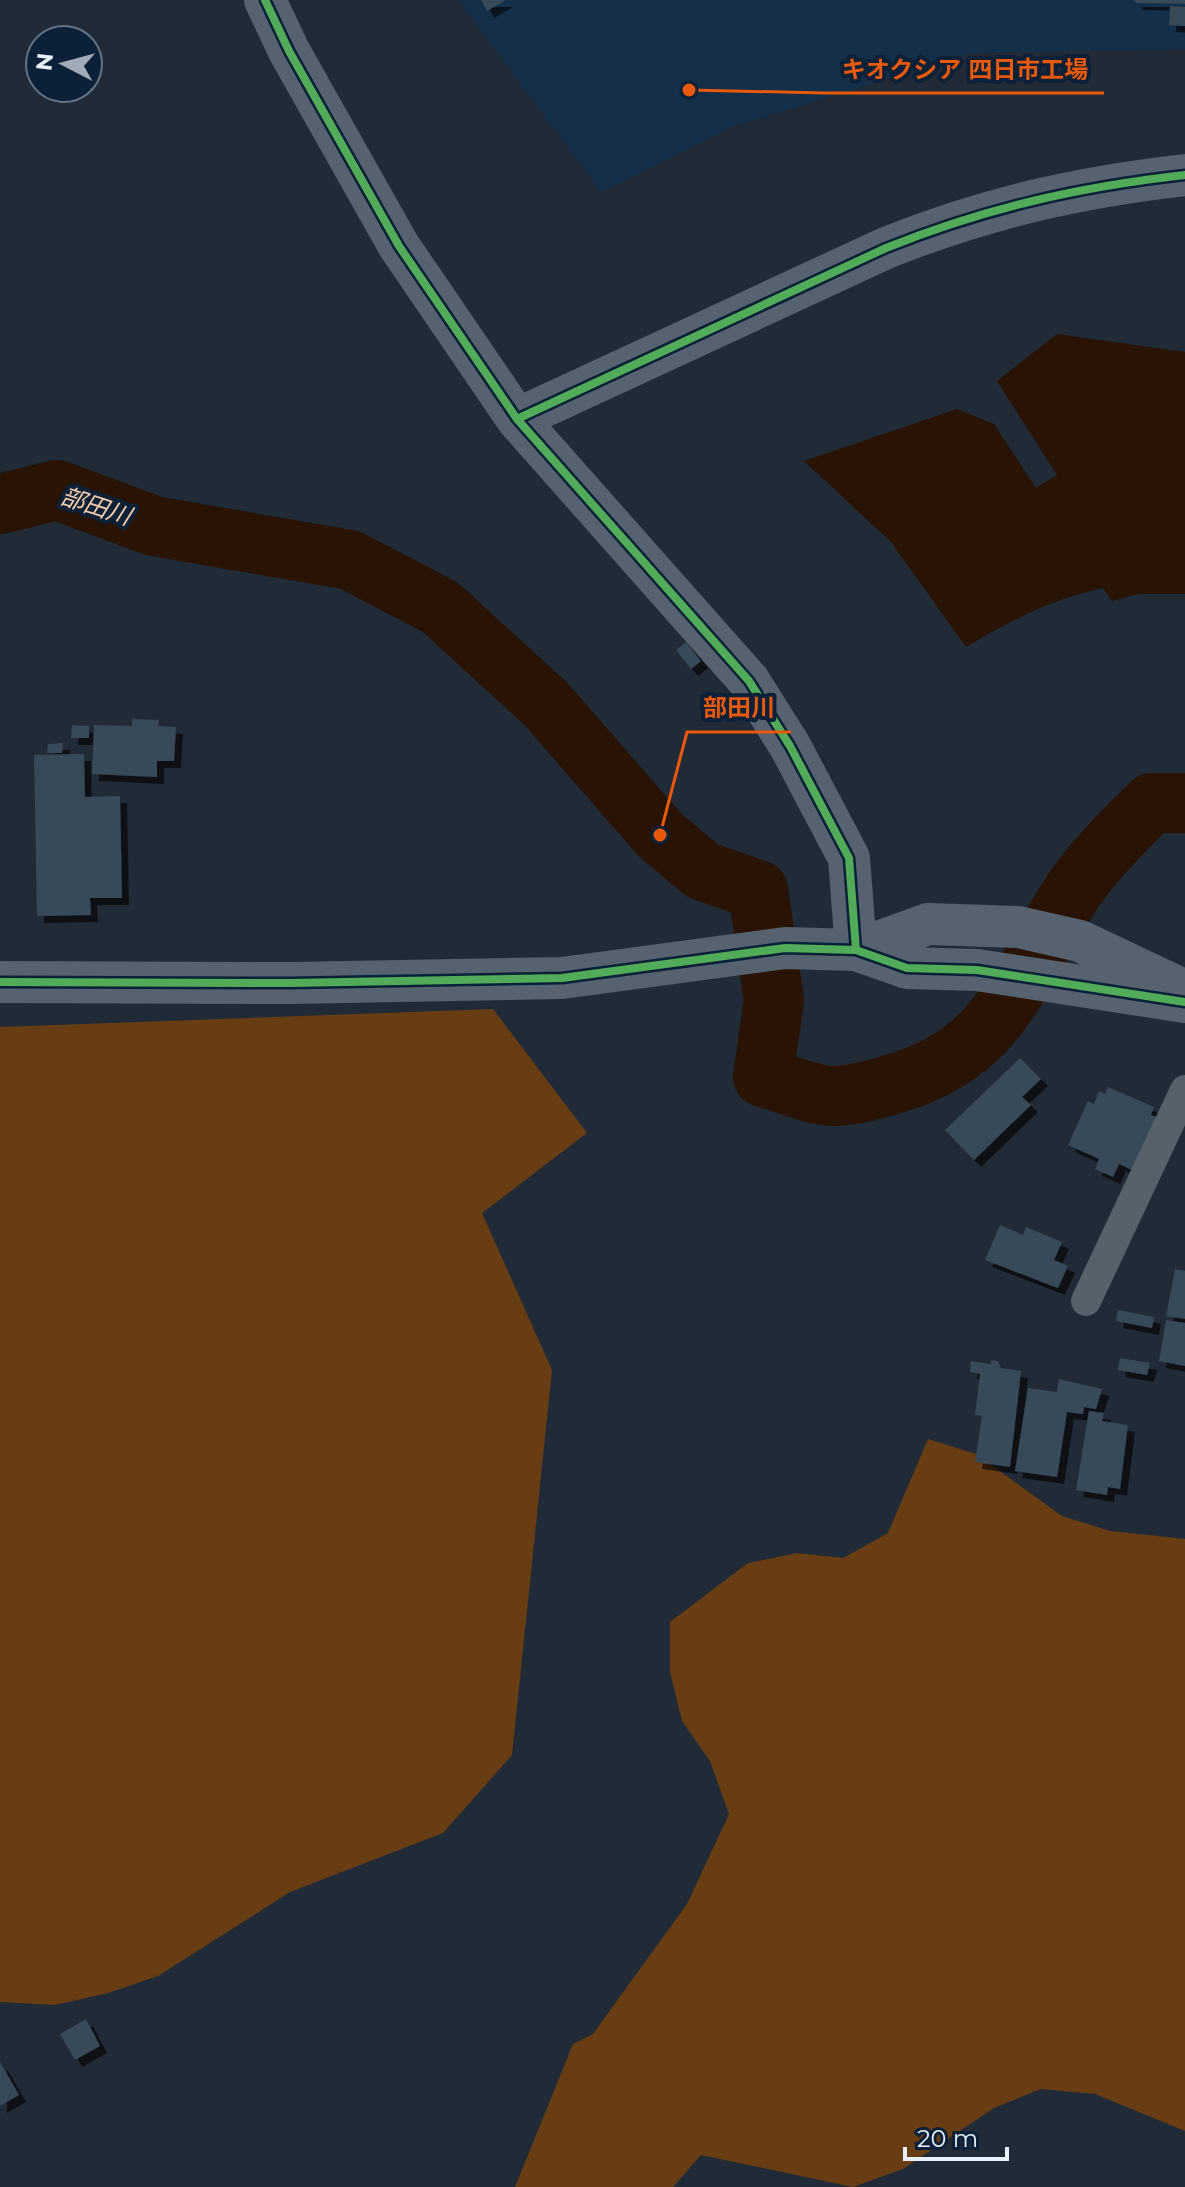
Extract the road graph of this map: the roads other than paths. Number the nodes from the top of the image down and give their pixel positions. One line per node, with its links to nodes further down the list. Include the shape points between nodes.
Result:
1 (265, 0): 3 (street, via 399,246)
2 (1185, 175): 3 (street, via 1014,203 947,224)
3 (517, 419): 4 (street, via 749,681 849,858)
4 (856, 950): 5 (street, via 785,948 562,978); 6 (street, via 928,924 1018,927 1080,941); 7 (street, via 907,968 977,970)
5 (0, 982)
6 (1185, 991)
7 (1185, 1002)
8 (1185, 1090): 9 (street)
9 (1086, 1301)

